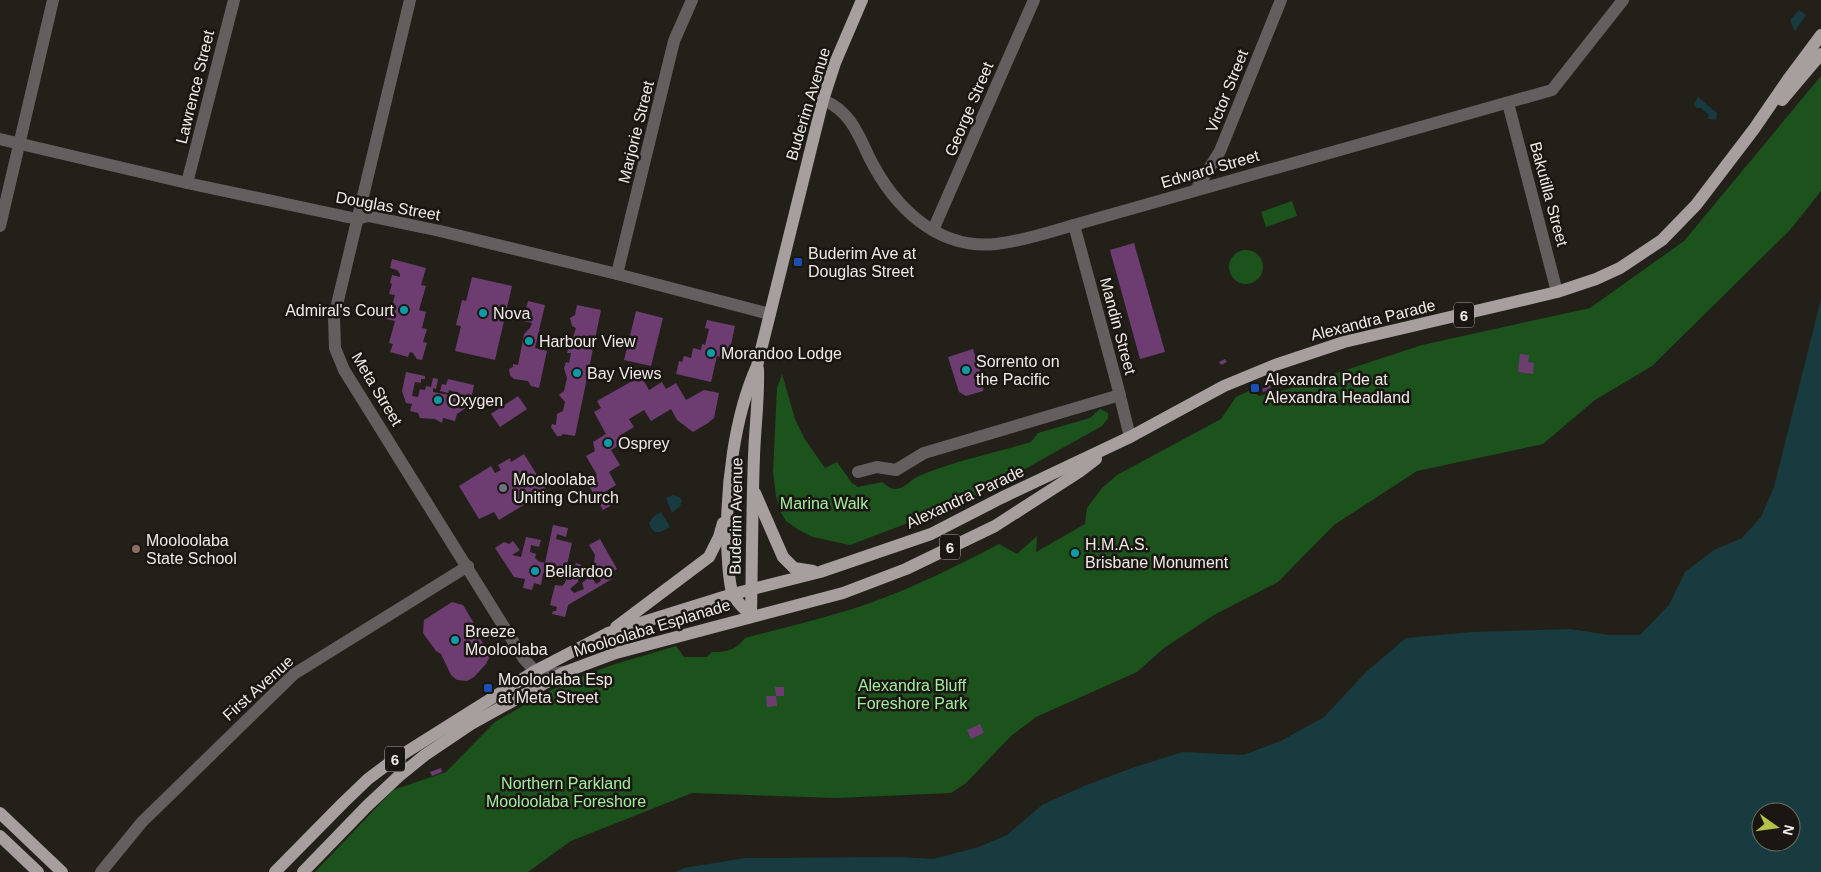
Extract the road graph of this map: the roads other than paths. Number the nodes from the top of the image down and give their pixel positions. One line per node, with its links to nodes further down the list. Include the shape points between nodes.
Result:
1 (53, 0): 15 (street)
2 (234, 0): 16 (street, Lawrence Street)
3 (410, 0): 18 (street, Meta Street)
4 (692, 0): 22 (street, Marjorie Street, via 674,41)
5 (862, 0): 11 (main road, Buderim Avenue)
6 (1034, 0): 21 (street, George Street)
7 (1281, 0): 17 (street, Victor Street, via 1220,150)
8 (1623, 0): 12 (street, Edward Street, via 1552,90)
9 (1821, 35): 13 (main road, Alexandra Parade / 6)
10 (1821, 54): 13 (main road, Alexandra Parade / 6)
11 (823, 100): 21 (street, Edward Street, via 834,105 854,125 894,198); 24 (main road, Buderim Avenue)
12 (1508, 103): 17 (street, Edward Street); 23 (street, Bakutilla Street)
13 (1754, 129): 23 (main road, Alexandra Parade / 6, via 1696,205 1662,240 1620,268)
14 (0, 138): 15 (street, Douglas Street)
15 (20, 143): 16 (street, Douglas Street); 20 (street)
16 (187, 183): 18 (street, Douglas Street)
17 (1196, 190): 19 (street, Edward Street)
18 (357, 219): 22 (street, Douglas Street, via 368,216); 31 (street, Meta Street, via 334,317 336,348 344,370)
19 (1074, 225): 21 (street, Edward Street, via 996,244 962,241); 26 (street, Mandin Street)
20 (0, 226)
21 (933, 230)
22 (617, 274): 24 (street, Douglas Street)
23 (1557, 292): 27 (main road, Alexandra Parade / 6, via 1313,352 1224,386)
24 (770, 314): 25 (main road, Buderim Avenue)
25 (758, 366): 29 (main road, Buderim Avenue); 30 (main road, Buderim Avenue, via 748,386 729,479)
26 (1120, 395): 27 (street, Mandin Street); 28 (street, via 924,453 896,470 877,467)
27 (1130, 437): 32 (main road, Alexandra Parade / 6, via 931,534); 35 (main road, Alexandra Parade / 6, via 995,526 906,569 842,593)
28 (858, 472)
29 (752, 488): 32 (main road, via 783,558 794,568); 33 (main road, Buderim Avenue)
30 (727, 512): 34 (main road, Buderim Avenue, via 728,560); 36 (main road, via 709,557)
31 (468, 566): 37 (street, Meta Street, via 512,643); 43 (street, First Avenue, via 294,674 142,822)
32 (820, 572): 33 (main road, Alexandra Parade / 6)
33 (752, 590): 34 (main road, Mooloolaba Esplanade / 6); 35 (main road, Buderim Avenue)
34 (733, 594): 35 (main road, Buderim Avenue); 36 (main road, Mooloolaba Esplanade / 6)
35 (751, 616): 38 (main road, Mooloolaba Esplanade / 6, via 616,653)
36 (608, 633): 37 (main road, Mooloolaba Esplanade / 6)
37 (535, 671): 38 (street, via 544,675); 44 (main road, Mooloolaba Esplanade / 6, via 382,769 342,803)
38 (565, 672): 45 (main road, Mooloolaba Esplanade / 6, via 471,724 424,755 373,800)
39 (0, 814): 42 (main road)
40 (0, 836): 41 (main road)
41 (38, 872)
42 (62, 872)
43 (101, 872)
44 (275, 872)
45 (303, 872)

